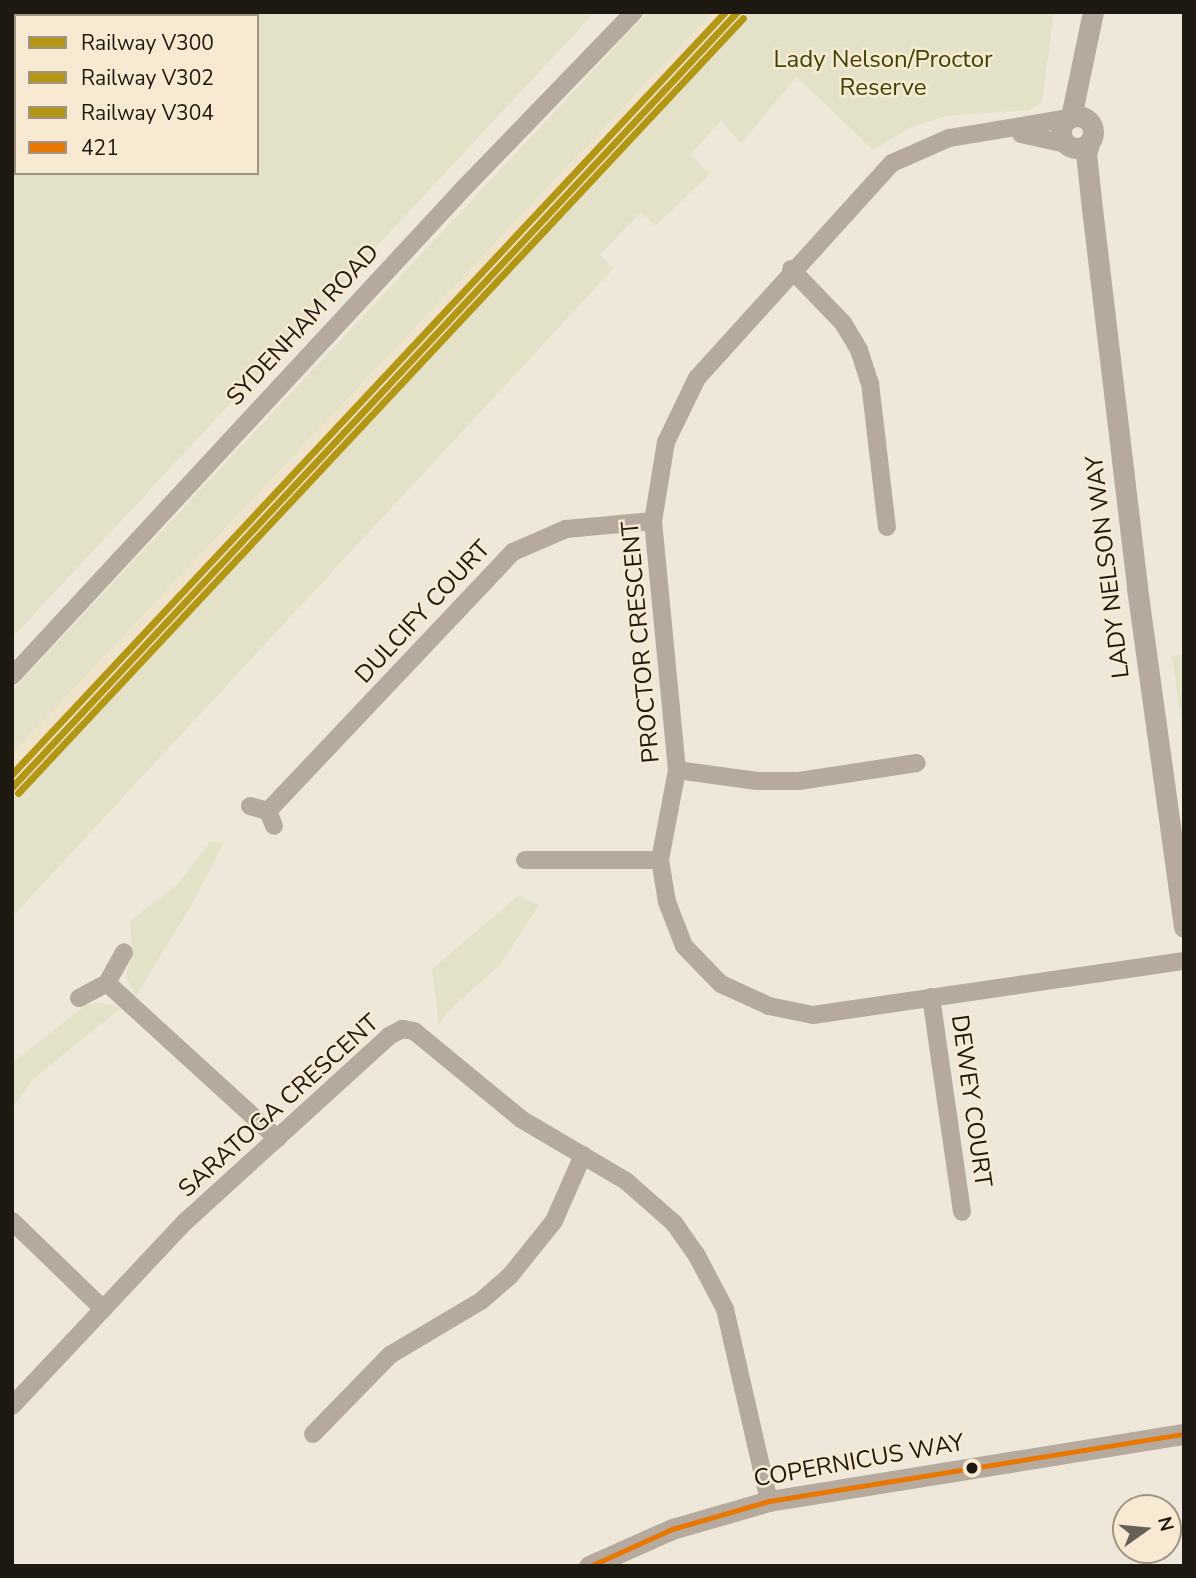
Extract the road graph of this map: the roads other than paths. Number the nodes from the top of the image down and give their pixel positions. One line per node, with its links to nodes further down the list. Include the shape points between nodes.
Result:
1 (634, 12): 12 (street, SYDENHAM ROAD, via 464,188)
2 (1093, 12): 3 (street, LADY NELSON WAY)
3 (1086, 43): 4 (street, LADY NELSON WAY); 6 (street, LADY NELSON WAY, via 1084,99)
4 (1070, 117): 5 (street, PROCTOR CRESCENT); 6 (street, via 1081,116); 7 (street, via 1061,130)
5 (993, 131): 7 (street); 9 (street, PROCTOR CRESCENT, via 941,140 892,163)
6 (1091, 133): 7 (street, via 1080,148); 8 (street, LADY NELSON WAY, via 1086,153)
7 (1067, 145): 8 (street, LADY NELSON WAY)
8 (1091, 200): 16 (street, LADY NELSON WAY)
9 (791, 270): 10 (street, PROCTOR CRESCENT, via 697,378 666,442); 11 (street, via 843,323 859,350 870,383)
10 (653, 521): 14 (street, PROCTOR CRESCENT); 15 (street, DULCIFY COURT, via 566,529 513,552 271,818)
11 (887, 527)
12 (12, 676)
13 (917, 763): 14 (street, via 799,781 757,781)
14 (677, 770): 17 (street, PROCTOR CRESCENT)
15 (250, 806)
16 (1176, 819): 19 (street, LADY NELSON WAY)
17 (660, 860): 18 (street); 23 (street, PROCTOR CRESCENT, via 667,902 684,946 721,984 769,1006 813,1014)
18 (524, 861)
19 (1184, 927)
20 (124, 952): 22 (street)
21 (1184, 961): 23 (street, PROCTOR CRESCENT)
22 (107, 983): 24 (street); 25 (street)
23 (931, 997): 27 (street, DEWEY COURT)
24 (79, 998)
25 (278, 1139): 26 (street, SARATOGA CRESCENT, via 402,1029 423,1035 521,1119); 29 (street, SARATOGA CRESCENT, via 186,1221)
26 (583, 1155): 31 (street, via 554,1221 509,1277 481,1301 390,1355); 35 (street, SARATOGA CRESCENT, via 652,1202 674,1223 713,1282 735,1344)
27 (962, 1212)
28 (12, 1221): 29 (street)
29 (103, 1309): 30 (street, SARATOGA CRESCENT)
30 (12, 1406)
31 (313, 1434)
32 (1184, 1434): 34 (street, COPERNICUS WAY)
33 (1184, 1441): 34 (street, COPERNICUS WAY)
34 (1148, 1442): 35 (street, COPERNICUS WAY)
35 (769, 1502): 36 (street, COPERNICUS WAY, via 672,1529)
36 (589, 1566)

